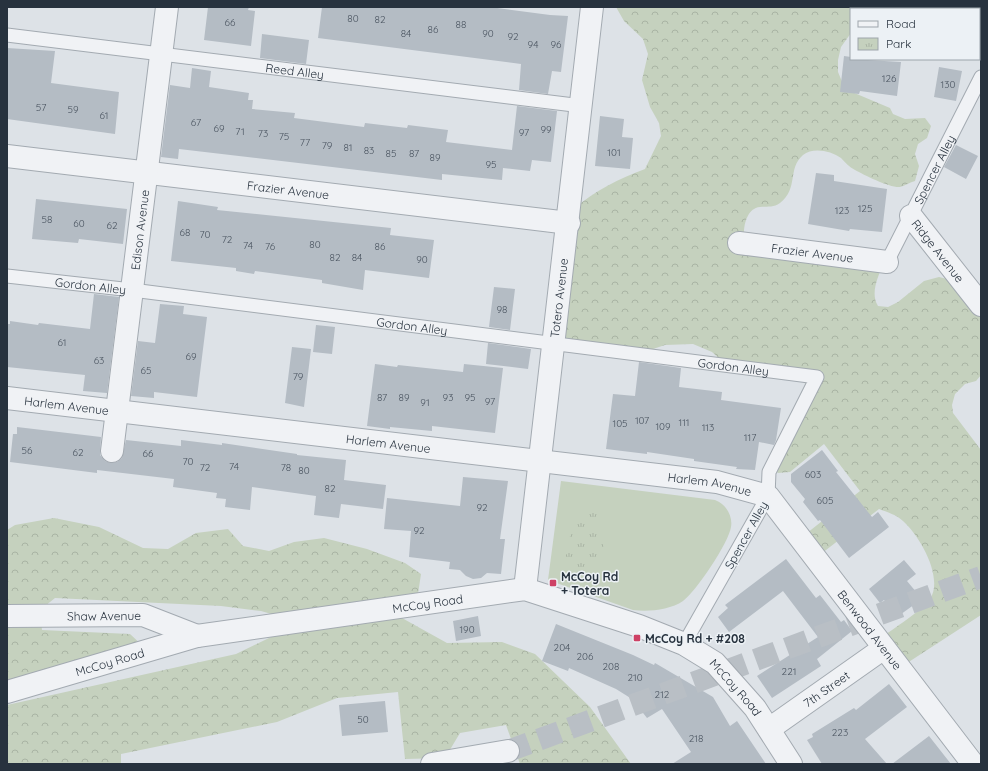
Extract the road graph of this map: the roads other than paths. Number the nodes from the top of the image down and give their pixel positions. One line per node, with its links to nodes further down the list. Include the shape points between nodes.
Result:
1 (167, 7): 4 (street, Edison Avenue)
2 (592, 7): 6 (street, Totero Avenue)
3 (7, 35): 4 (lane, Reed Alley)
4 (161, 54): 6 (lane, Reed Alley); 8 (street, Edison Avenue)
5 (981, 77): 9 (lane, Spencer Alley)
6 (582, 106): 10 (street, Totero Avenue)
7 (7, 156): 8 (street, Frazier Avenue)
8 (146, 172): 10 (street, Frazier Avenue); 14 (street, Edison Avenue)
9 (911, 216): 12 (lane, Spencer Alley); 15 (street, Ridge Avenue)
10 (569, 223): 16 (street, Totero Avenue)
11 (738, 243): 12 (street, Frazier Avenue)
12 (887, 262)
13 (7, 276): 14 (lane, Gordon Alley)
14 (132, 290): 16 (lane, Gordon Alley); 19 (street, Edison Avenue)
15 (981, 305)
16 (553, 344): 17 (lane, Gordon Alley); 21 (street, Totero Avenue)
17 (817, 377): 22 (lane, Spencer Alley, via 769,472)
18 (7, 398): 19 (street, Harlem Avenue)
19 (117, 411): 20 (street, Edison Avenue); 21 (street, Harlem Avenue)
20 (112, 451)
21 (539, 461): 22 (street, Harlem Avenue, via 717,482); 23 (street, Totero Avenue)
22 (768, 496): 26 (lane, Spencer Alley); 27 (street, Benwood Avenue)
23 (525, 589): 25 (street, McCoy Road); 26 (street, McCoy Road, via 639,626)
24 (7, 616): 25 (street, Shaw Avenue, via 143,615)
25 (197, 636): 28 (street, McCoy Road)
26 (684, 644): 29 (street, McCoy Road, via 715,663 755,708)
27 (884, 648): 29 (street, 7th Street); 33 (street, Benwood Avenue)
28 (7, 692)
29 (769, 729): 32 (street, McCoy Road)
30 (508, 752): 31 (street)
31 (432, 764)
32 (791, 764)
33 (973, 764)

